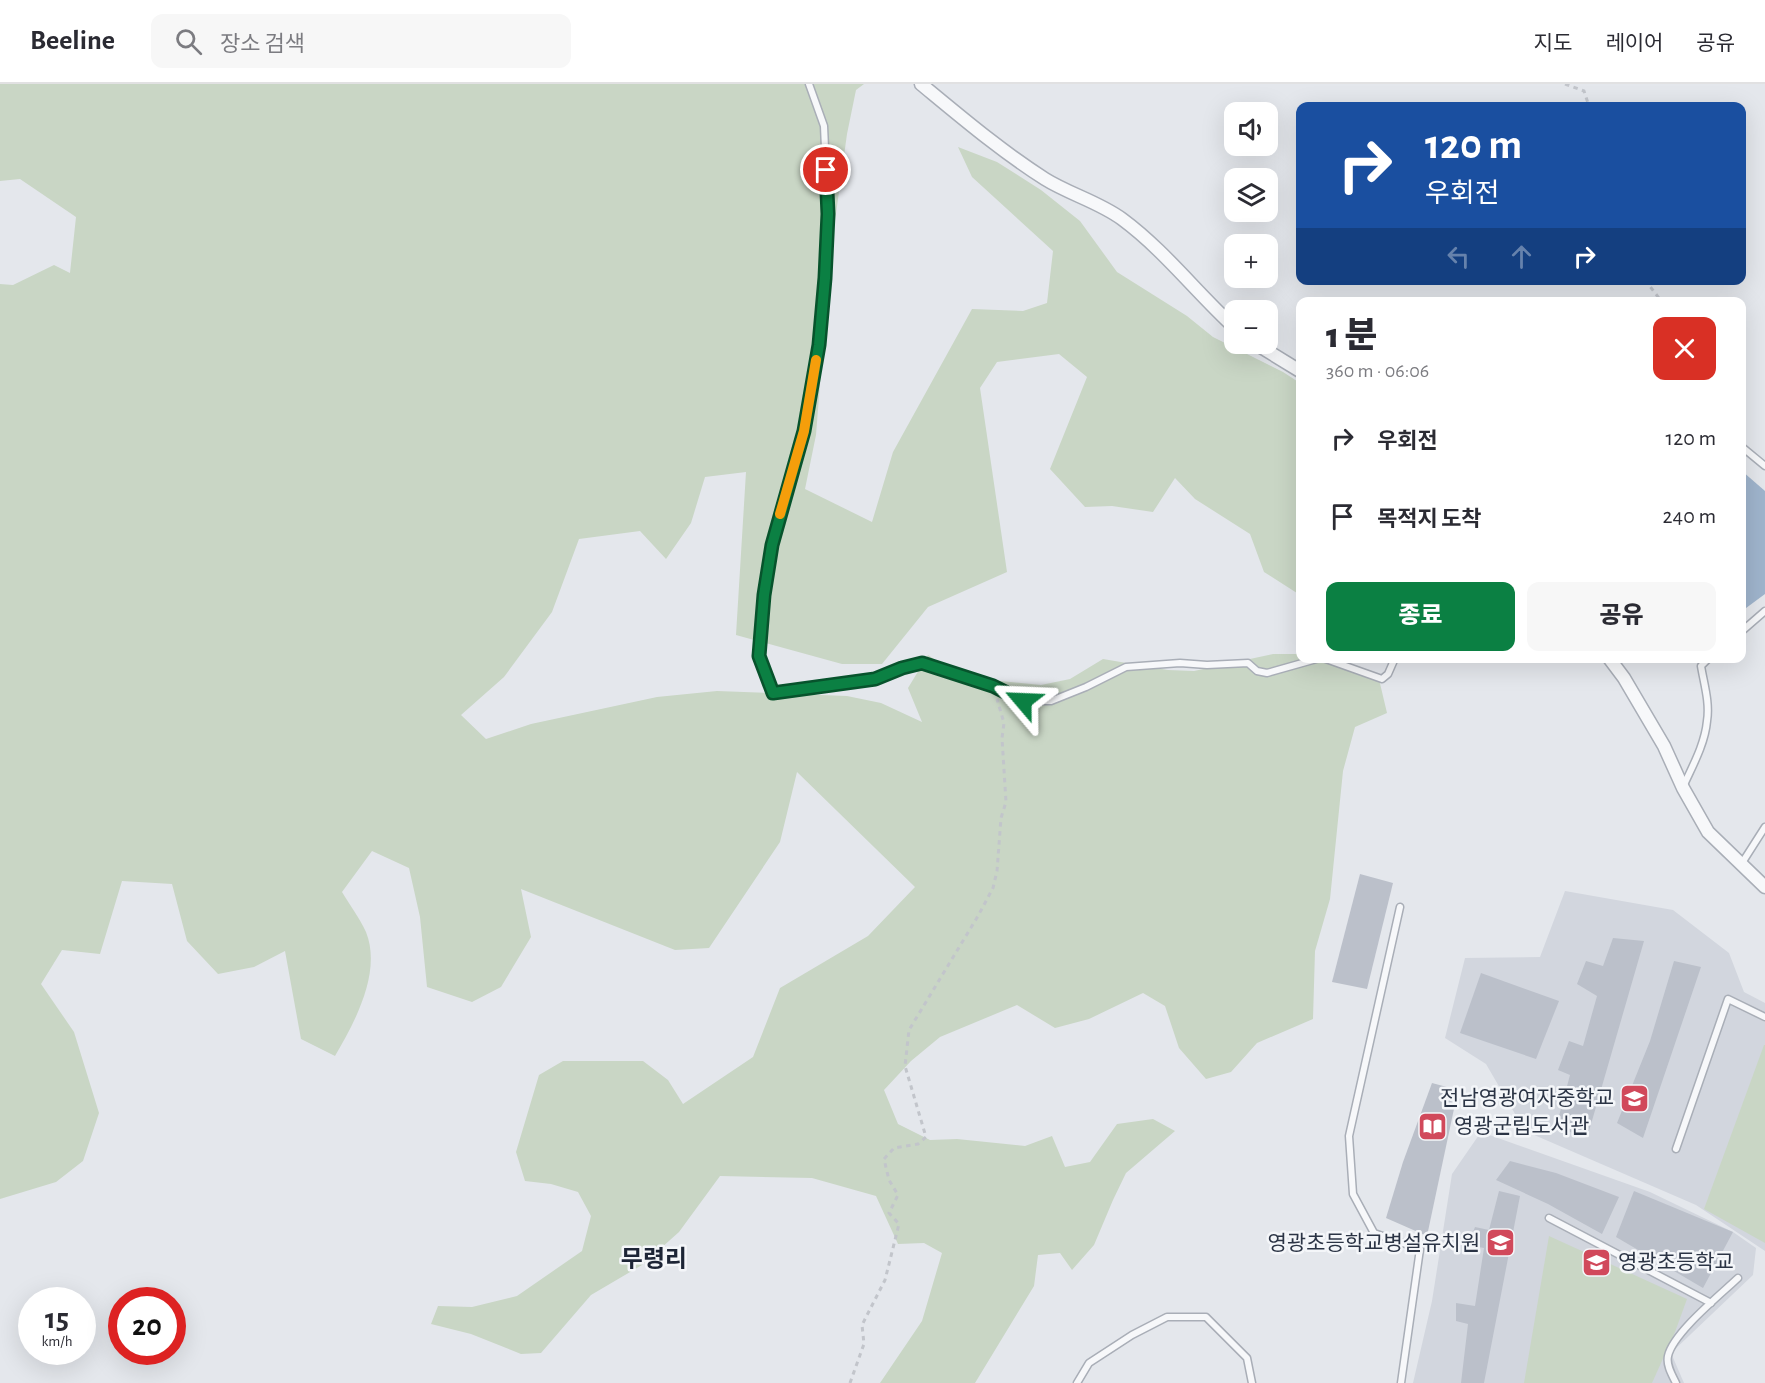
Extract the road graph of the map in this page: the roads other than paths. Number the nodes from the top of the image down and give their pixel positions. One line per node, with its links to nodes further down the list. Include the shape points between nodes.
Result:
1 (809, 84): 10 (lane, via 824,126 828,214 825,278 819,345 804,431 772,545 764,595 759,656 773,693 875,679 922,663 993,686 1023,701 1051,701 1126,667 1248,663 1267,673)
2 (921, 84): 3 (street, via 1047,180 1120,217 1163,254)
3 (1224, 317)
4 (1274, 354): 5 (street)
5 (1296, 368)
6 (1746, 450): 7 (lane)
7 (1765, 466)
8 (1765, 611): 9 (lane)
9 (1746, 628)
10 (1303, 663)
11 (1336, 663): 12 (lane, via 1382,679)
12 (1393, 663)
13 (1613, 663): 15 (street, via 1664,746)
14 (1704, 663): 15 (lane, via 1701,666 1708,721)
15 (1683, 788): 17 (street, via 1708,832)
16 (1765, 827): 17 (lane)
17 (1742, 863): 18 (street)
18 (1765, 887)
19 (1400, 907): 27 (lane, via 1348,1136 1353,1194 1374,1233 1420,1250)
20 (1765, 1017): 21 (lane, via 1728,999)
21 (1676, 1149)
22 (1550, 1218): 24 (lane)
23 (1738, 1278): 24 (lane)
24 (1712, 1303): 28 (lane, via 1679,1335 1668,1356)
25 (1077, 1383): 26 (lane, via 1089,1363 1167,1317 1206,1317 1246,1358)
26 (1252, 1383)
27 (1401, 1383)
28 (1676, 1383)

